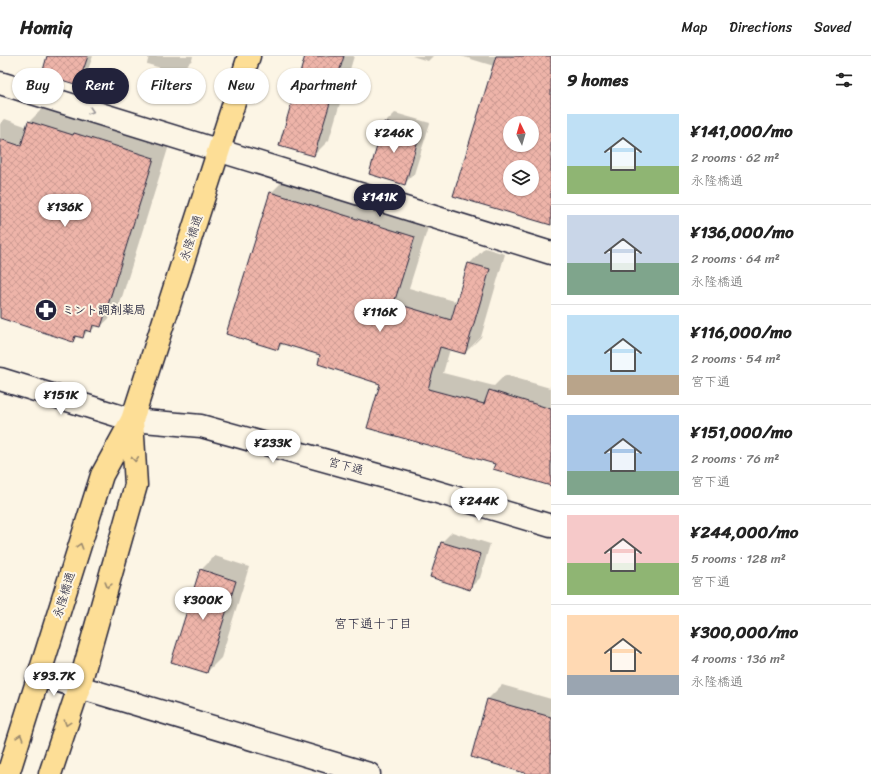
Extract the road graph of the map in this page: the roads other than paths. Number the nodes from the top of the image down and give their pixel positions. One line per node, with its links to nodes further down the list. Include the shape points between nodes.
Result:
1 (249, 56): 3 (main road, 永隆橋通)
2 (0, 84): 3 (street, one-way to 3)
3 (219, 151): 4 (street); 6 (main road, 永隆橋通)
4 (551, 253)
5 (0, 379): 6 (street, 宮下通)
6 (132, 420): 7 (street, 宮下通, via 201,426); 8 (main road, 永隆橋通, one-way to 6, via 102,476); 9 (main road, 永隆橋通, one-way to 9, via 136,485)
7 (551, 526)
8 (39, 675): 9 (street); 10 (main road, 永隆橋通, one-way to 8)
9 (79, 687): 11 (main road, 永隆橋通, one-way to 11); 12 (street)
10 (8, 774)
11 (50, 774)
12 (369, 774)

